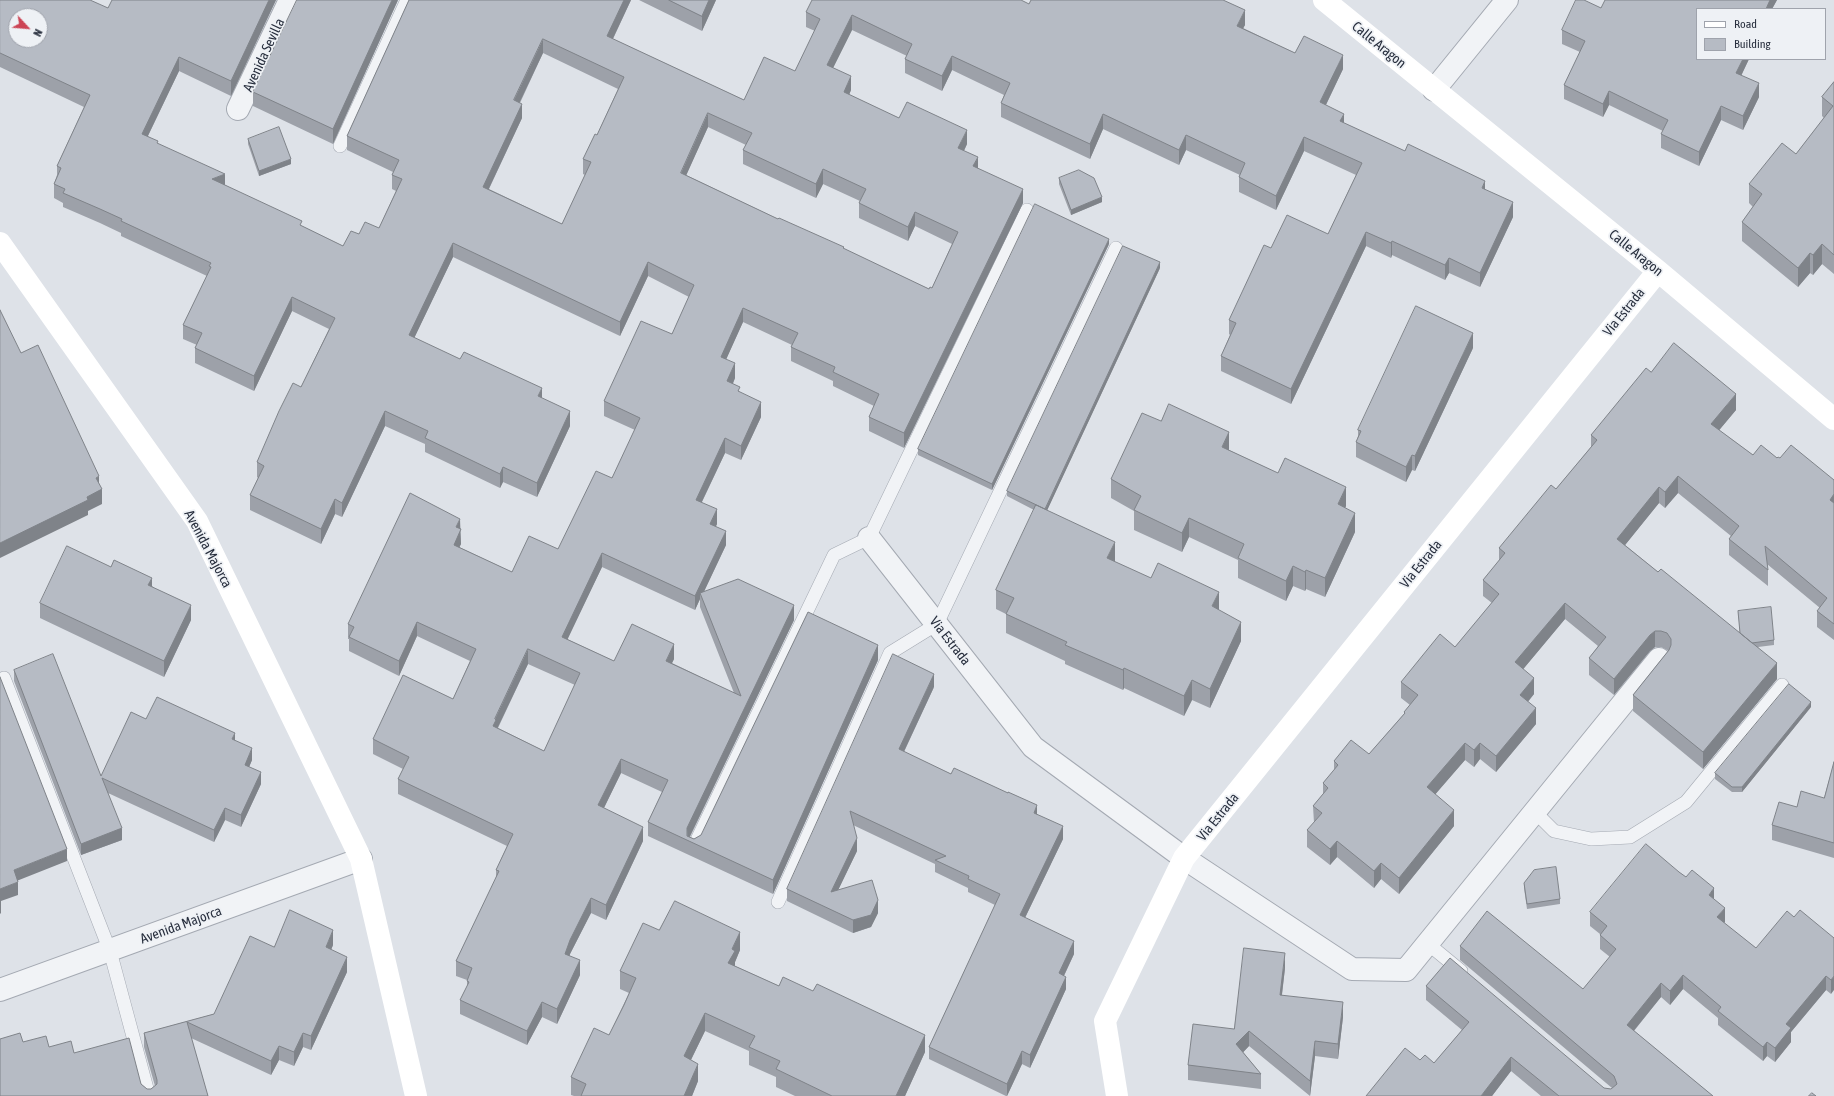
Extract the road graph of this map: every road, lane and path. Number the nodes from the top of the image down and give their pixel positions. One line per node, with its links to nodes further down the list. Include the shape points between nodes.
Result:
1 (290, 0): 6 (street, Avenida Sevilla)
2 (407, 0): 7 (lane)
3 (1324, 0): 5 (street, Calle Aragon)
4 (1507, 0): 5 (street)
5 (1434, 90): 11 (street, Calle Aragon)
6 (238, 110)
7 (340, 146)
8 (1027, 210): 13 (lane)
9 (0, 243): 21 (street, Avenida Majorca, via 197,521)
10 (1116, 248): 14 (lane)
11 (1658, 271): 12 (street, Calle Aragon); 20 (street, Via Estrada)
12 (1834, 419)
13 (869, 538): 14 (street, Via Estrada); 19 (lane, via 834,555)
14 (937, 624): 20 (street, Via Estrada, via 1033,747); 22 (lane, via 890,653)
15 (1659, 660): 18 (street, Via Estrada)
16 (4, 678): 24 (lane)
17 (1782, 685): 18 (lane, via 1686,802 1630,837 1591,839 1554,831)
18 (1535, 812): 23 (street, Via Estrada)
19 (694, 846)
20 (1184, 858): 23 (street, Via Estrada, via 1352,969 1406,970); 29 (street, Via Estrada, via 1105,1021)
21 (361, 859): 24 (street, Avenida Majorca); 28 (street, Avenida Majorca)
22 (778, 902)
23 (1427, 943): 25 (lane)
24 (110, 951): 26 (street, Avenida Majorca); 27 (lane)
25 (1470, 978)
26 (0, 990)
27 (149, 1096)
28 (416, 1096)
29 (1117, 1096)

